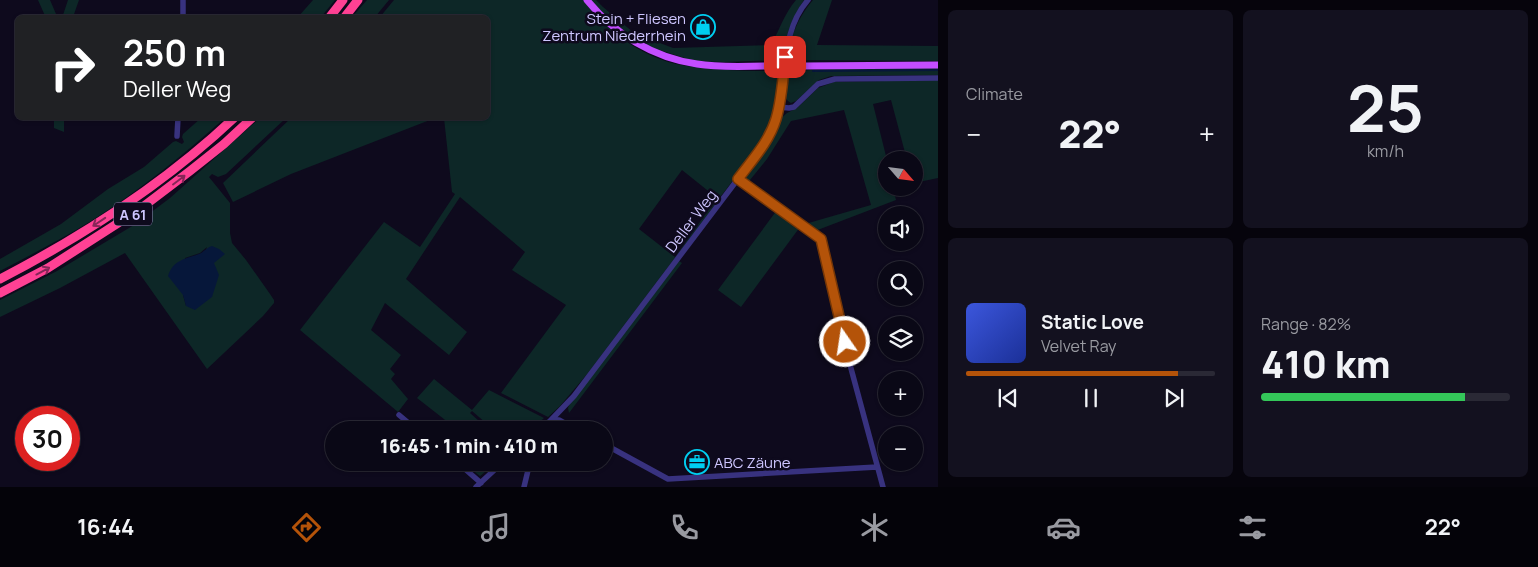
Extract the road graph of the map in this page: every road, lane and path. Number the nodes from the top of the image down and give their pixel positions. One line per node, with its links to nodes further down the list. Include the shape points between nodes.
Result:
1 (183, 0): 6 (street)
2 (343, 0): 7 (highway)
3 (358, 0): 8 (highway)
4 (587, 0): 9 (main road, bridge, via 603,18 636,43 668,57 698,64)
5 (808, 0): 11 (street, Deller Weg, via 797,15 788,40)
6 (182, 15)
7 (331, 15)
8 (346, 15)
9 (938, 65)
10 (938, 78): 11 (street, via 836,79 818,84 794,107)
11 (779, 107): 16 (street, Deller Weg, via 769,136)
12 (178, 120): 15 (street)
13 (232, 120): 17 (highway, A 61, one-way to 17, via 183,163 124,205 78,236)
14 (250, 120): 18 (highway, A 61, one-way to 14, via 48,268 140,209 190,172)
15 (177, 136)
16 (738, 179): 20 (street, Deller Weg, via 574,396); 24 (street, via 821,239)
17 (0, 279)
18 (0, 293)
19 (399, 416): 21 (street)
20 (551, 420): 22 (street)
21 (405, 421)
22 (560, 421)
23 (613, 449): 24 (street, via 668,479)
24 (877, 468): 30 (street)
25 (465, 471): 28 (street)
26 (494, 471): 28 (street)
27 (528, 471): 29 (street)
28 (479, 485)
29 (524, 487)
30 (883, 487)

